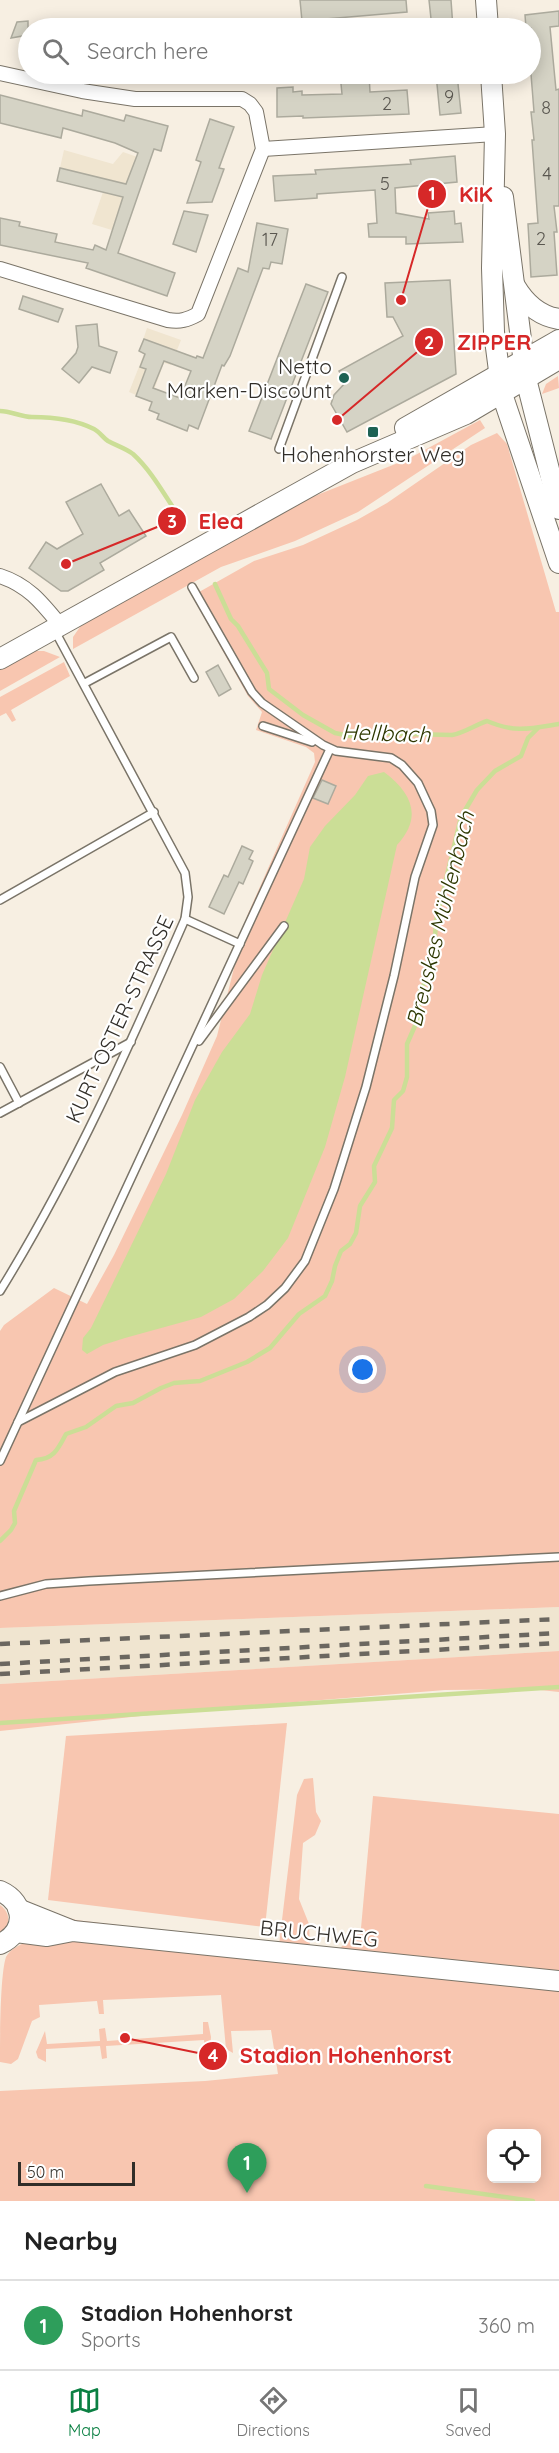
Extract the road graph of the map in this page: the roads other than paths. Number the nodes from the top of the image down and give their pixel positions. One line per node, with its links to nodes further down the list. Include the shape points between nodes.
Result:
1 (490, 0): 2 (main road)
2 (489, 18)
3 (0, 73): 4 (street)
4 (18, 77)
5 (50, 84): 8 (street, via 135,99 242,99 256,112)
6 (492, 84): 7 (main road)
7 (495, 135): 8 (street); 11 (main road); 16 (main road, via 492,268)
8 (263, 149): 9 (street, via 198,314 189,319 168,320)
9 (0, 269)
10 (342, 277): 17 (lane)
11 (514, 285): 12 (main road, via 534,309); 15 (main road)
12 (559, 319)
13 (559, 340): 15 (main road)
14 (559, 359): 15 (main road)
15 (525, 370): 16 (main road); 18 (main road)
16 (500, 385): 19 (main road); 22 (main road, via 466,414 352,463)
17 (279, 449)
18 (559, 509)
19 (559, 563)
20 (0, 576): 22 (street, via 17,582 41,600)
21 (192, 587): 27 (lane, via 262,704)
22 (57, 626): 23 (main road); 25 (lane, KURT-OSTER-STRASSE)
23 (0, 659)
24 (194, 678): 25 (lane, via 171,637)
25 (85, 683): 28 (lane, KURT-OSTER-STRASSE)
26 (263, 726): 27 (lane)
27 (326, 747): 32 (lane); 39 (lane, via 336,752 391,758 402,765 418,783 433,825 415,878 366,1087 334,1189 305,1261 267,1305 232,1327 195,1345 115,1372)
28 (154, 812): 29 (lane); 30 (lane, KURT-OSTER-STRASSE, via 186,873)
29 (0, 900)
30 (185, 919): 32 (lane); 33 (lane, KURT-OSTER-STRASSE)
31 (284, 926): 34 (lane)
32 (240, 944): 34 (lane)
33 (131, 1042): 36 (lane); 38 (lane, KURT-OSTER-STRASSE, via 29,1243)
34 (190, 1053): 39 (lane)
35 (0, 1067): 36 (lane)
36 (19, 1103): 37 (lane)
37 (0, 1113)
38 (0, 1291)
39 (18, 1422): 40 (lane)
40 (0, 1461)
41 (559, 1557): 42 (lane, via 89,1581 46,1584)
42 (0, 1596)
43 (0, 1891): 44 (main road, BRUCHWEG)
44 (18, 1909): 45 (main road, BRUCHWEG); 46 (main road, BRUCHWEG, via 20,1917)
45 (73, 1931): 46 (main road, BRUCHWEG); 47 (main road, BRUCHWEG)
46 (4, 1941)
47 (559, 1981)

